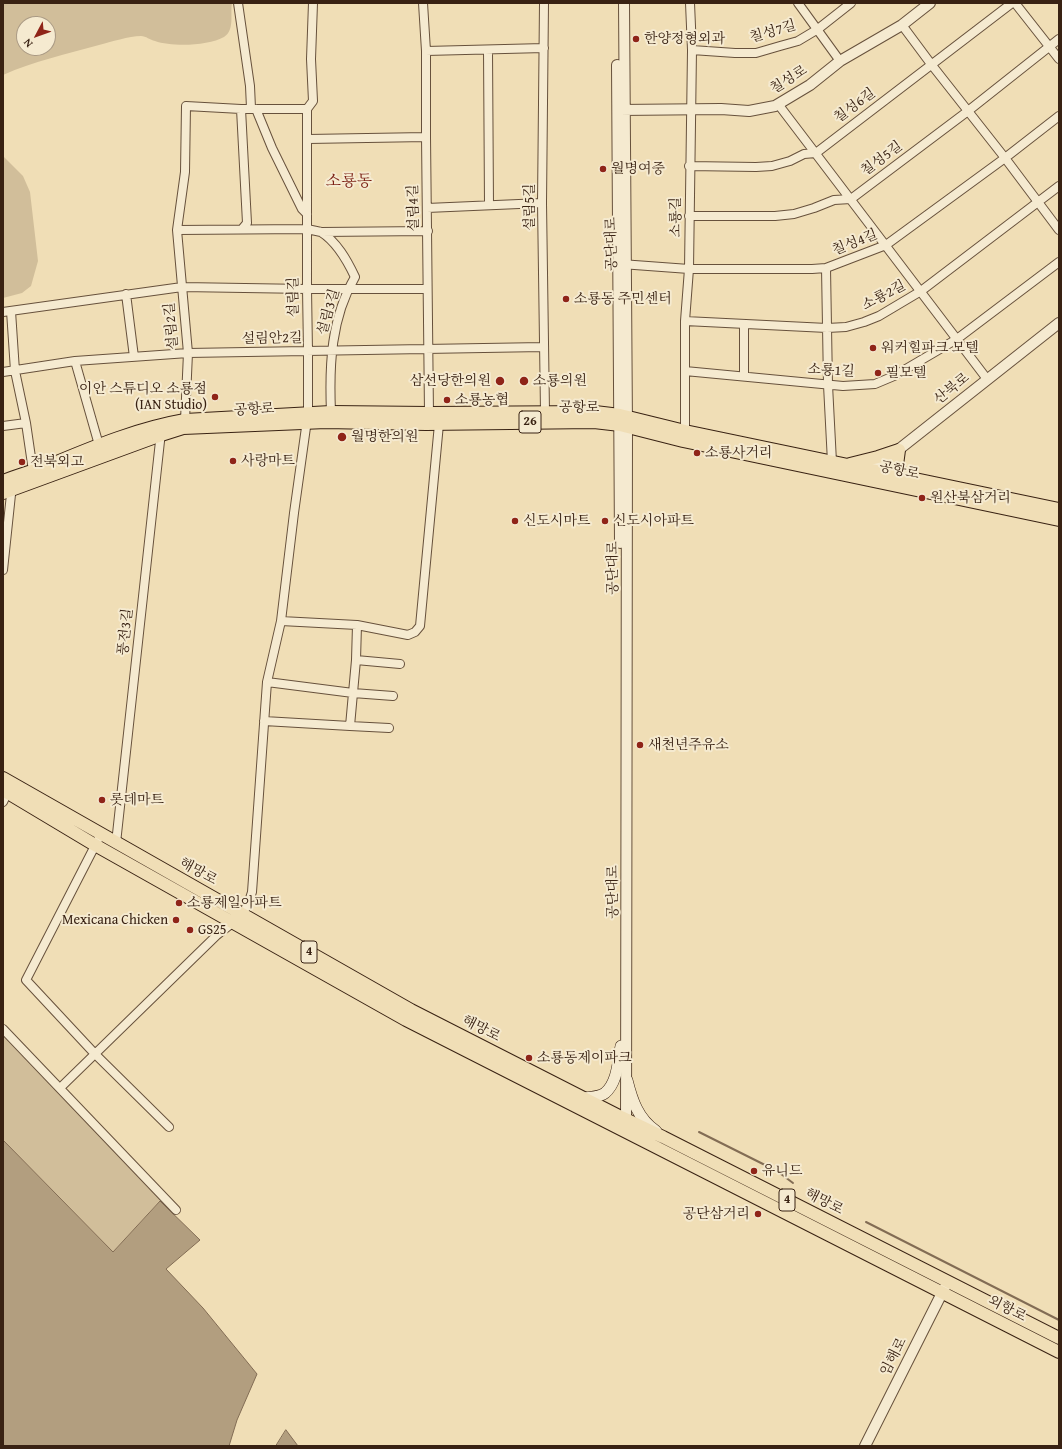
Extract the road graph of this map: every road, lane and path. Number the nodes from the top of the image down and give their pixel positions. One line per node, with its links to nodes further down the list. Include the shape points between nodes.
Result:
1 (238, 3): 24 (street)
2 (313, 3): 26 (street, 설림길, via 313,101)
3 (423, 3): 19 (street, 설림4길)
4 (544, 3): 16 (street, 설림5길)
5 (618, 3): 27 (street, 공단대로)
6 (624, 3): 27 (street, 공단대로)
7 (690, 3): 18 (street, 소룡길)
8 (798, 3): 13 (street)
9 (851, 3): 13 (street, 칠성7길)
10 (930, 3): 12 (street, 칠성로)
11 (1014, 3): 15 (street); 22 (street, 칠성6길)
12 (902, 25): 21 (street, 칠성로); 22 (street)
13 (818, 29): 18 (street, 칠성7길, via 798,41 756,53); 21 (street)
14 (1059, 39): 15 (street, 칠성5길)
15 (1049, 46): 20 (street); 29 (street, 칠성5길)
16 (544, 48): 17 (street); 39 (street, 설림5길)
17 (488, 50): 19 (street); 40 (street)
18 (692, 50): 28 (street, 소룡길)
19 (426, 51): 31 (street, 설림4길)
20 (1059, 59)
21 (840, 61): 23 (street, 칠성로, via 810,85)
22 (931, 64): 29 (street); 33 (street, 칠성6길)
23 (778, 104): 28 (street, 칠성로, via 749,111); 33 (street)
24 (254, 108): 25 (street, 설림2길); 26 (street); 42 (street, via 302,209)
25 (241, 109): 44 (street, via 247,224); 46 (street, 설림2길, via 186,106 185,172)
26 (307, 109): 32 (street, 설림길)
27 (621, 110): 28 (street, 칠성로); 52 (street, 공단대로)
28 (691, 110): 35 (street, 소룡길)
29 (968, 112): 34 (street); 37 (street, 칠성5길)
30 (1059, 116): 34 (street, 칠성4길)
31 (426, 137): 32 (street); 41 (street, 설림4길)
32 (308, 139): 42 (street, 설림길)
33 (816, 152): 35 (street, 칠성6길, via 772,166); 37 (street)
34 (1005, 158): 38 (street); 50 (street, 칠성4길)
35 (689, 166): 43 (street, 소룡길)
36 (1059, 186): 38 (street, 소룡2길)
37 (851, 199): 43 (street, via 834,200 801,212 775,216); 50 (street)
38 (1037, 201): 47 (street); 59 (street, 소룡2길)
39 (542, 203): 40 (street); 67 (street, 설림5길)
40 (489, 205): 41 (street)
41 (427, 208): 48 (street, 설림4길)
42 (307, 214): 45 (street, 설림길)
43 (689, 216): 54 (street, 소룡길)
44 (242, 229): 45 (street); 46 (street)
45 (307, 229): 49 (street); 56 (street, 설림길)
46 (177, 230): 55 (street, 설림2길)
47 (1059, 230)
48 (428, 231): 49 (street); 58 (street, 설림4길)
49 (321, 232): 57 (street, 설림3길, via 341,252 355,276)
50 (886, 245): 53 (street, 칠성4길); 59 (street)
51 (1059, 262): 66 (street, 소룡1길)
52 (622, 264): 54 (street, 칠성4길); 85 (street, 공단대로)
53 (826, 268): 54 (street, 칠성4길); 65 (street)
54 (689, 269): 62 (street, 소룡길)
55 (182, 287): 56 (street); 60 (street); 71 (street, 설림2길)
56 (307, 289): 57 (street); 69 (street, 설림길)
57 (348, 289): 58 (street); 70 (street, 설림3길, via 337,318)
58 (427, 289): 68 (street, 설림4길)
59 (921, 291): 65 (street, 소룡2길, via 864,322); 66 (street)
60 (126, 294): 61 (street); 72 (street)
61 (7, 312): 74 (street)
62 (685, 321): 64 (street, 소룡2길); 75 (street, 소룡길)
63 (1059, 323): 78 (street, 산북로)
64 (744, 324): 65 (street, 소룡2길); 77 (street)
65 (827, 328): 79 (street)
66 (957, 339): 78 (street); 79 (street, 소룡1길, via 894,376 875,384)
67 (543, 347): 68 (street, 설림안2길); 81 (street, 설림5길)
68 (429, 350): 70 (street, 설림안2길); 82 (street, 설림4길)
69 (308, 351): 70 (street, 설림안2길); 71 (street, 설림안2길); 83 (street, 설림길)
70 (332, 351): 80 (street, 설림3길)
71 (188, 353): 72 (street, 설림안2길); 84 (street, 설림2길)
72 (134, 357): 73 (street, 설림안2길)
73 (75, 361): 74 (street, 설림안2길); 91 (street)
74 (15, 371): 76 (street, 설림안2길); 86 (street)
75 (685, 371): 77 (street, 소룡1길); 90 (street, 소룡길)
76 (3, 372)
77 (744, 376): 79 (street, 소룡1길)
78 (987, 379): 92 (street, 산북로)
79 (828, 385): 93 (street)
80 (331, 412): 82 (main road, 공항로 / 26); 83 (main road, 공항로 / 26)
81 (545, 412): 82 (main road, 공항로 / 26); 85 (main road, 공항로 / 26, via 595,412)
82 (429, 414)
83 (307, 418): 84 (main road, 공항로 / 26); 87 (main road, 공항로 / 26, via 326,422); 89 (main road, 공항로 / 26); 103 (street, 설림길)
84 (186, 420): 89 (main road, 공항로 / 26)
85 (623, 421): 87 (main road, 공항로 / 26); 90 (main road, 공항로 / 26); 98 (main road, 공항로 / 26, via 683,441); 120 (street, 공단대로); 122 (street, 공단대로)
86 (26, 423): 88 (street); 96 (street)
87 (439, 424): 104 (street, via 420,626 408,635)
88 (3, 426)
89 (162, 429): 91 (main road, 공항로 / 26); 99 (main road, 공항로 / 26); 115 (street, 풍전3길)
90 (685, 431): 93 (main road, 공항로 / 26)
91 (99, 445): 96 (main road, 공항로 / 26)
92 (899, 450): 94 (main road); 95 (street, 산북로); 97 (main road, via 897,465)
93 (832, 462): 94 (main road, 공항로 / 26)
94 (848, 465): 95 (main road, 공항로 / 26)
95 (873, 470): 97 (main road, 공항로 / 26); 98 (street, 산북로)
96 (33, 471): 99 (main road, 공항로 / 26)
97 (904, 477): 100 (main road, 공항로 / 26)
98 (864, 479): 101 (main road, 공항로 / 26)
99 (8, 485): 102 (street)
100 (1059, 509)
101 (1059, 520)
102 (3, 570)
103 (281, 621): 104 (street); 107 (street, 설림길)
104 (357, 626): 105 (street)
105 (356, 660): 106 (street); 108 (street)
106 (400, 664)
107 (267, 682): 108 (street); 110 (street, 설림길)
108 (353, 693): 109 (street); 111 (street)
109 (394, 696)
110 (264, 721): 111 (street); 117 (street, 설림길, via 252,892)
111 (350, 726): 112 (street)
112 (389, 728)
113 (6, 789): 114 (main road, 해망로 / 4); 116 (main road, 해망로 / 4)
114 (100, 834): 115 (main road, 해망로 / 4); 116 (street)
115 (116, 843): 117 (main road, 해망로 / 4)
116 (95, 845): 118 (main road, 해망로 / 4); 121 (street, via 26,980)
117 (243, 914): 118 (street); 124 (main road, 해망로 / 4, via 411,1010)
118 (233, 922): 121 (street); 125 (main road, 해망로 / 4, via 406,1020)
119 (3, 1029): 123 (street)
120 (621, 1046): 124 (main road, via 610,1087 604,1093); 125 (street, 공단대로)
121 (95, 1054): 123 (street); 126 (street)
122 (627, 1080): 125 (street, 공단대로); 127 (main road, via 637,1111 650,1127)
123 (60, 1088): 128 (street)
124 (584, 1098): 125 (main road, 해망로 / 4)
125 (623, 1124): 127 (main road, 해망로 / 4); 130 (main road, 해망로 / 4)
126 (169, 1127)
127 (663, 1136): 129 (main road, 해망로 / 4)
128 (176, 1210)
129 (947, 1282): 130 (street, 임해로); 131 (main road, 외항로 / 4)
130 (942, 1293): 132 (main road, 외항로 / 4); 133 (street, 임해로)
131 (1059, 1338)
132 (1059, 1352)
133 (865, 1446)

